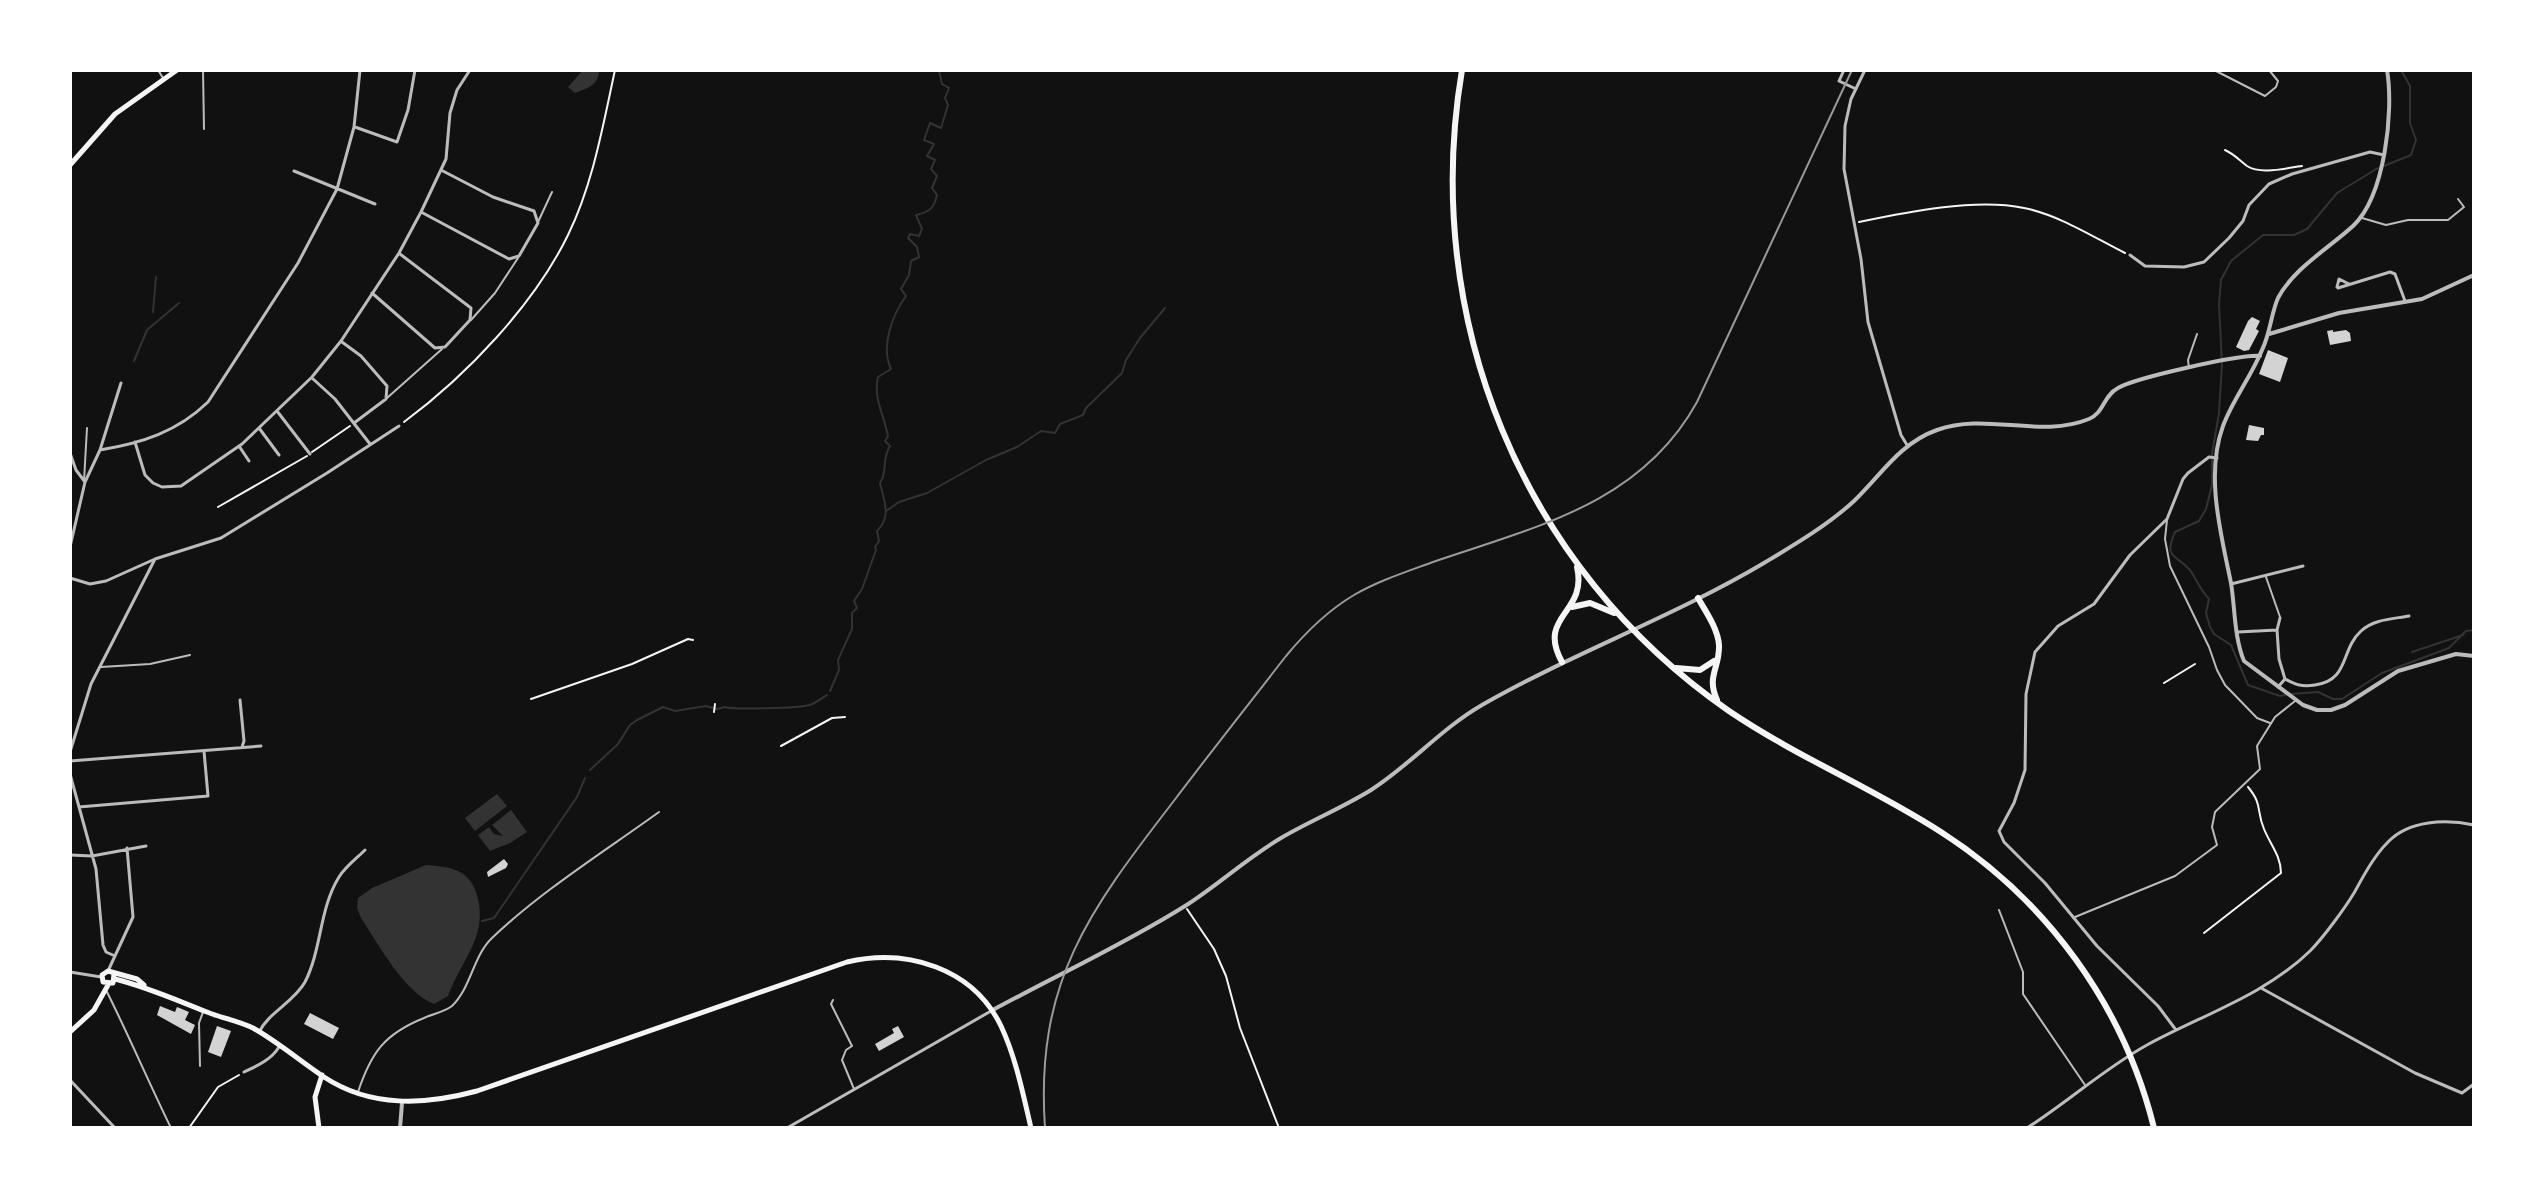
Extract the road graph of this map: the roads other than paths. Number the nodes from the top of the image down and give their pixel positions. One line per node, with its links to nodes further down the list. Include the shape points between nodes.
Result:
1 (158, 70): 13 (lane)
2 (177, 70): 13 (main road)
3 (203, 70): 16 (lane)
4 (360, 70): 15 (street)
5 (415, 70): 15 (street, via 397,142)
6 (470, 70): 19 (street, via 450,113)
7 (1462, 70): 66 (highway, via 1454,138 1456,240 1471,331 1495,414 1542,512)
8 (1844, 70): 14 (street, via 1839,81)
9 (1865, 70): 14 (street)
10 (2214, 70): 11 (lane, via 2265,96 2278,81)
11 (2269, 70)
12 (2387, 70): 17 (street, via 2390,115)
13 (164, 79): 18 (main road, via 100,128)
14 (1856, 89): 52 (street, via 1845,126 1844,169 1868,322)
15 (354, 127): 21 (street)
16 (204, 129)
17 (2384, 155): 26 (street); 29 (street, via 2370,152 2269,184 2204,262 2145,266)
18 (70, 165)
19 (441, 170): 25 (street); 27 (street, via 534,211)
20 (294, 171): 21 (street)
21 (337, 189): 24 (street); 50 (street, via 298,263 208,402 176,428)
22 (552, 192): 27 (lane)
23 (2458, 199): 26 (lane, via 2464,207 2448,220 2386,225)
24 (375, 204)
25 (421, 212): 28 (street); 30 (street, via 509,259)
26 (2361, 217): 37 (street, via 2290,282 2278,299)
27 (538, 223): 30 (street)
28 (399, 253): 33 (street); 35 (street, via 471,308)
29 (2130, 255)
30 (519, 256): 35 (lane)
31 (2474, 275): 34 (street)
32 (2349, 284): 34 (street, via 2393,273)
33 (372, 293): 38 (street); 39 (street, via 430,345)
34 (2405, 303): 37 (street, via 2339,313)
35 (470, 320): 39 (street)
36 (2197, 334): 41 (lane)
37 (2269, 334): 40 (street)
38 (341, 341): 42 (street); 44 (street, via 383,380)
39 (445, 347): 44 (lane)
40 (2260, 356): 41 (street); 58 (street, via 2224,423)
41 (2189, 369): 52 (street, via 2117,388 2107,395 2099,414 2089,419 2036,427 1954,425)
42 (312, 377): 45 (street); 46 (street)
43 (121, 383): 54 (street)
44 (386, 399): 46 (street)
45 (277, 411): 49 (street); 56 (street)
46 (354, 423): 51 (street)
47 (399, 426): 51 (street)
48 (87, 428): 60 (lane)
49 (259, 428): 53 (street); 57 (street)
50 (135, 442): 53 (street, via 145,475 171,488); 54 (street)
51 (370, 444): 65 (street, via 221,538)
52 (1907, 445): 71 (street, via 1852,502 1772,558)
53 (239, 446): 59 (street)
54 (100, 450): 60 (street)
55 (70, 453): 60 (street)
56 (310, 454)
57 (279, 455)
58 (2217, 458): 61 (street, via 2209,457 2183,479); 70 (street, via 2220,532)
59 (249, 461)
60 (85, 482): 63 (street)
61 (2167, 519): 89 (lane, via 2170,566 2217,670 2257,718); 105 (street, via 2142,541 2094,604 2049,633 2031,665 2025,770 1999,831)
62 (70, 525): 63 (street)
63 (74, 531): 64 (street)
64 (70, 547)
65 (155, 559): 69 (street, via 106,581 90,584); 82 (street)
66 (1576, 564): 72 (highway, via 1578,596); 74 (highway)
67 (2303, 566): 68 (street)
68 (2266, 576): 70 (street); 75 (lane)
69 (70, 578)
70 (2231, 584): 77 (street)
71 (1698, 598): 80 (highway, via 1718,638); 81 (street)
72 (1568, 608): 74 (highway, via 1590,603); 81 (highway, via 1554,633)
73 (2409, 616): 84 (street, via 2374,622 2362,630 2329,682 2302,687)
74 (1619, 617): 83 (highway)
75 (2280, 618): 76 (street)
76 (2277, 630): 77 (street); 84 (street)
77 (2238, 632): 85 (street, via 2244,661)
78 (190, 655): 82 (lane)
79 (2474, 656): 86 (street, via 2456,654 2398,671 2331,710 2317,710)
80 (1717, 659): 83 (highway, via 1700,670); 88 (highway, via 1712,684)
81 (1562, 662): 113 (street, via 1465,716 1386,780 1281,837 1185,906)
82 (101, 667): 93 (street)
83 (1672, 667): 88 (highway)
84 (2285, 679): 85 (street)
85 (2278, 687): 86 (street)
86 (2295, 699): 89 (lane)
87 (240, 700): 91 (street)
88 (1719, 703): 135 (highway, via 1941,832 2032,906 2103,999 2136,1068)
89 (2271, 723): 105 (lane, via 2257,746 2260,769 2215,812 2217,845 2168,879)
90 (261, 746): 91 (street)
91 (242, 747): 92 (street)
92 (204, 751): 94 (street); 96 (street, via 208,796)
93 (70, 752)
94 (70, 761)
95 (70, 774): 96 (street)
96 (79, 807): 103 (street)
97 (659, 812): 126 (lane, via 490,939 459,998 379,1046)
98 (2474, 825): 111 (street, via 2431,823 2389,840 2313,948)
99 (146, 846): 100 (street)
100 (127, 848): 103 (street); 106 (street, via 133,917)
101 (365, 850): 117 (street, via 340,874 327,902 305,981)
102 (70, 855): 103 (street)
103 (92, 856): 106 (street, via 103,945)
104 (1999, 910): 124 (lane, via 2023,972 2023,994)
105 (2075, 917): 115 (street)
106 (115, 956): 108 (street)
107 (70, 972): 109 (street)
108 (112, 975): 109 (main road); 110 (main road); 114 (main road)
109 (101, 977): 110 (main road)
110 (107, 987): 116 (main road, via 94,1010); 129 (lane)
111 (2261, 988): 115 (street); 123 (street, via 2415,1073 2462,1093)
112 (833, 1000): 125 (lane, via 852,1046 842,1060)
113 (991, 1011): 125 (street); 127 (main road, via 968,985 931,964 879,956 833,966 454,1097); 133 (main road, via 1010,1048)
114 (206, 1012): 117 (main road); 119 (lane, via 199,1023)
115 (2176, 1030): 124 (street)
116 (70, 1032)
117 (259, 1032): 118 (main road)
118 (280, 1045): 120 (street, via 275,1054); 121 (main road)
119 (200, 1066)
120 (244, 1072)
121 (322, 1075): 126 (main road); 130 (main road, via 315,1097)
122 (70, 1080): 128 (street)
123 (2474, 1084)
124 (2086, 1086): 134 (street)
125 (854, 1090): 132 (street)
126 (357, 1093): 127 (main road)
127 (402, 1103): 131 (street)
128 (115, 1128)
129 (171, 1128)
130 (319, 1128)
131 (400, 1128)
132 (787, 1128)
133 (1031, 1128)
134 (2027, 1128)
135 (2154, 1128)

